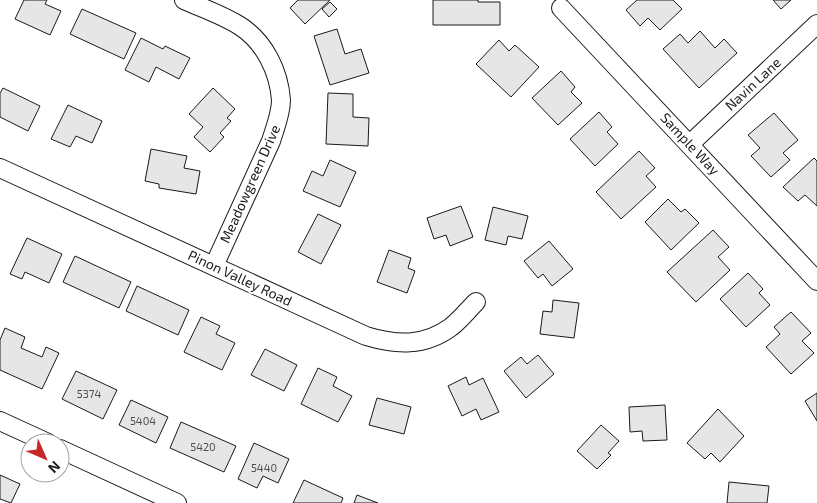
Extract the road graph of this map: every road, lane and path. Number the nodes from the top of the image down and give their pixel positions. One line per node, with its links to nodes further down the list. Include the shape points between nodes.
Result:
1 (184, 0): 6 (street, Meadowgreen Drive, via 240,26 254,38 274,66 281,102 270,141)
2 (561, 8): 4 (street, Sample Way)
3 (817, 24): 4 (street, Navin Lane)
4 (690, 144): 7 (street, Sample Way)
5 (0, 168): 6 (street, Pinon Valley Road)
6 (214, 266): 8 (street, Pinon Valley Road, via 366,336 386,342 409,344 430,338 450,327)
7 (817, 282)
8 (476, 302)
9 (0, 421): 10 (street)
10 (26, 433)
11 (70, 454): 12 (street)
12 (177, 503)

